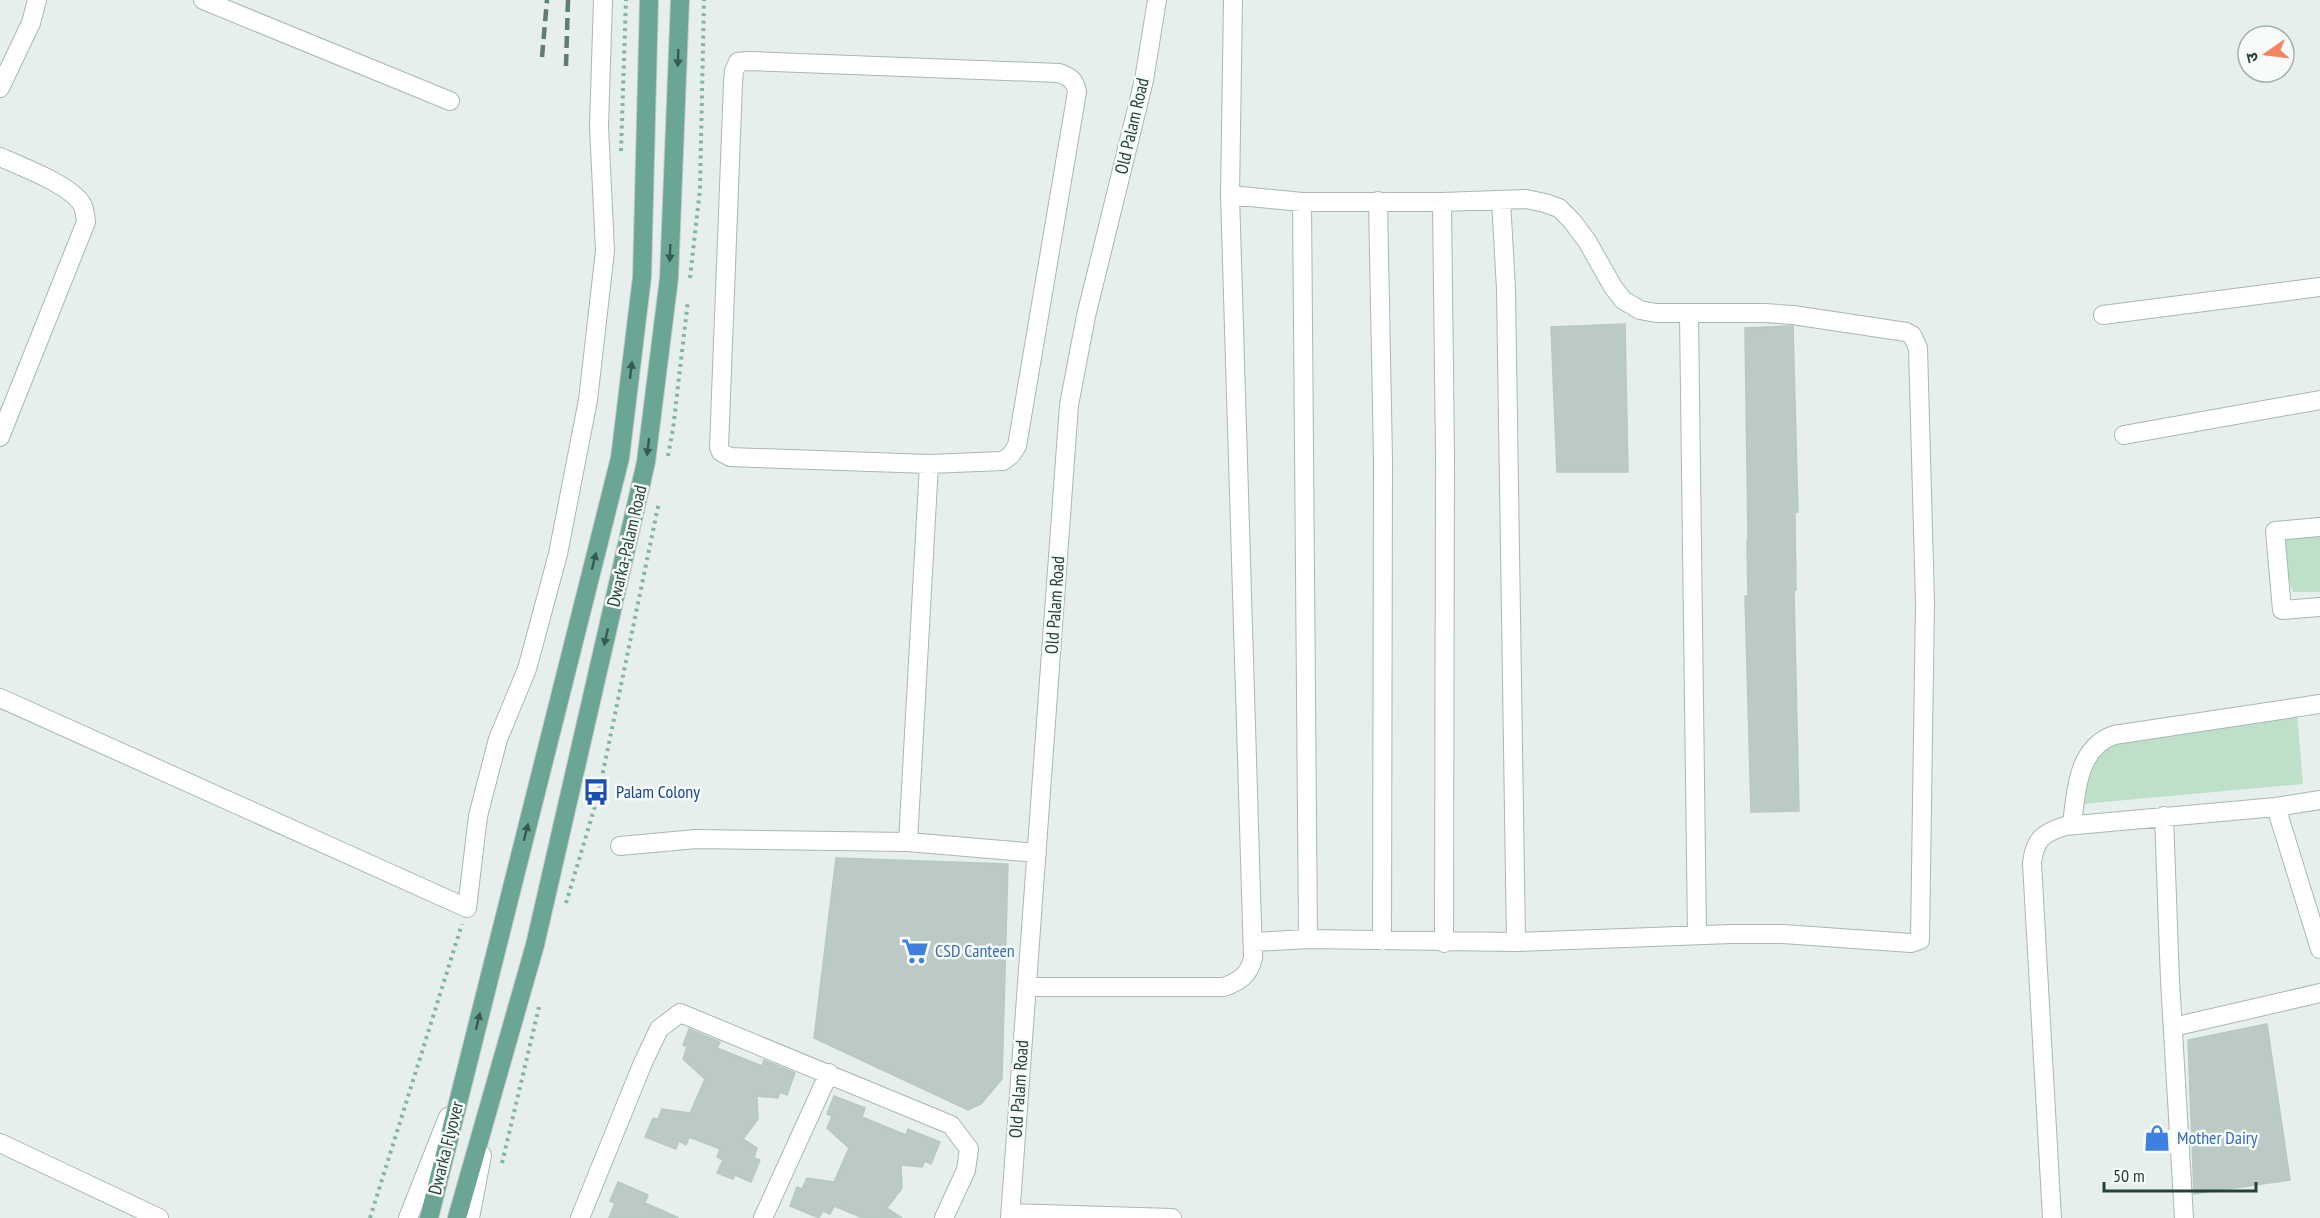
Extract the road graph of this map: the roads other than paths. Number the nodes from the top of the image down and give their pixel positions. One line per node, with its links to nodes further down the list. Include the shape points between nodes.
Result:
1 (37, 0): 8 (street, via 31,23)
2 (203, 0): 9 (street)
3 (603, 0): 25 (street, via 599,126 605,251 588,400 558,554 527,669 498,739 478,816 467,908)
4 (649, 0): 45 (main road, Dwarka-Palam Road, one-way to 4, via 620,458 642,277)
5 (680, 0): 46 (main road, Dwarka-Palam Road, one-way to 46, via 669,278 646,462 535,945)
6 (1157, 0): 33 (street, Old Palam Road, via 1144,80 1086,316 1069,405)
7 (1233, 0): 11 (street)
8 (0, 88)
9 (450, 101)
10 (0, 157): 21 (street, via 74,196 81,202 87,222)
11 (1230, 195): 14 (street); 37 (street)
12 (1501, 200): 15 (street); 17 (street, via 1526,199 1558,208 1587,241 1623,300 1640,310); 39 (street, via 1506,289)
13 (1378, 201): 14 (street); 15 (street); 36 (street, via 1383,460)
14 (1302, 202): 35 (street)
15 (1443, 202): 38 (street)
16 (2320, 287): 18 (street)
17 (1689, 314): 34 (street); 34 (street, via 1793,315 1912,335 1918,348 1925,602 1920,940 1911,943 1783,934)
18 (2103, 315)
19 (2320, 400): 20 (street)
20 (2124, 435)
21 (0, 437)
22 (929, 464): 22 (street, via 730,457 719,447 733,83 738,62 1059,73 1075,84 1077,92 1017,446 1003,461); 31 (street)
23 (2320, 527): 24 (street, via 2275,531 2282,610)
24 (2320, 607)
25 (0, 698)
26 (2320, 704): 30 (street, via 2104,739 2083,765)
27 (2320, 800): 28 (street)
28 (2276, 807): 29 (street); 40 (street)
29 (2164, 816): 30 (street); 43 (street)
30 (2072, 825): 58 (street, via 2055,829 2037,842 2032,863)
31 (908, 842): 32 (street, via 696,839); 33 (street)
32 (620, 846)
33 (1037, 853): 41 (street, Old Palam Road)
34 (1697, 935): 39 (street)
35 (1308, 939): 36 (street); 37 (street)
36 (1382, 941): 38 (street)
37 (1254, 942): 41 (street, via 1245,976 1224,987)
38 (1444, 942): 39 (street)
39 (1516, 942)
40 (2320, 949)
41 (1027, 987): 48 (street, Old Palam Road)
42 (2320, 993): 43 (street)
43 (2173, 1028): 59 (street)
44 (829, 1073): 54 (street, via 680,1013 659,1029); 55 (street); 56 (street, via 951,1125 969,1149 966,1170)
45 (464, 1078): 50 (street); 51 (main road, Dwarka Flyover)
46 (496, 1080): 52 (main road, Dwarka Flyover); 53 (street)
47 (0, 1143): 49 (street)
48 (1010, 1216): 57 (street)
49 (159, 1218)
50 (408, 1218)
51 (429, 1218)
52 (457, 1218)
53 (470, 1218)
54 (580, 1218)
55 (763, 1218)
56 (944, 1218)
57 (1172, 1218)
58 (2052, 1218)
59 (2184, 1218)

